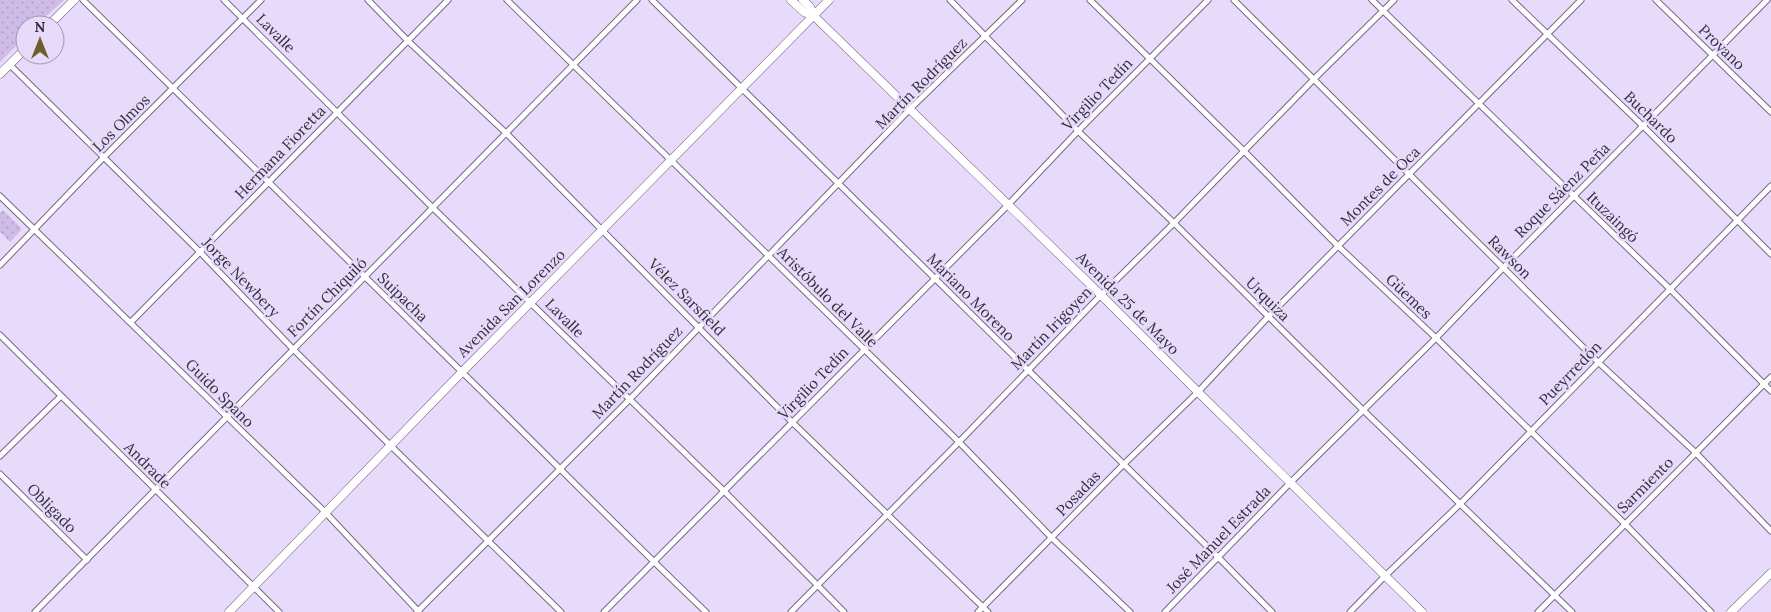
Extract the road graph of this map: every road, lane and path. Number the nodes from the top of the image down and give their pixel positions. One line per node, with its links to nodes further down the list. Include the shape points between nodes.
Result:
1 (74, 0): 25 (main road)
2 (83, 0): 38 (street, Suipacha)
3 (224, 0): 27 (street, Lavalle)
4 (261, 0): 27 (street, Los Olmos)
5 (368, 0): 30 (street, Vélez Sarsfield)
6 (448, 0): 30 (street, Hermana Fioretta)
7 (507, 0): 35 (street, Aristóbulo del Valle)
8 (637, 0): 35 (street, Fortín Chiquiló)
9 (652, 0): 39 (street, Mariano Moreno)
10 (791, 0): 26 (main road, Avenida 25 de Mayo)
11 (803, 0): 26 (main road, Avenida 25 de Mayo)
12 (830, 0): 26 (main road, Avenida San Lorenzo)
13 (950, 0): 29 (street, Urquiza)
14 (1022, 0): 29 (street, Martín Rodríguez)
15 (1090, 0): 33 (street, Güemes)
16 (1208, 0): 33 (street, Virgilio Tedín)
17 (1234, 0): 37 (street, Rawson)
18 (1372, 0): 24 (street, Ituzaingó)
19 (1394, 0): 24 (street, Martín Irigoyen)
20 (1512, 0): 28 (street, Buchardo)
21 (1581, 0): 28 (street, Montes de Oca)
22 (1656, 0): 31 (street, Provano)
23 (1767, 0): 31 (street, Roque Sáenz Peña)
24 (1383, 11): 37 (street, Martín Irigoyen); 40 (street, Ituzaingó)
25 (59, 15)
26 (814, 16): 39 (main road, Avenida San Lorenzo); 41 (main road, Avenida 25 de Mayo)
27 (244, 19): 38 (street, Los Olmos); 42 (street, Lavalle)
28 (1547, 35): 40 (street, Montes de Oca); 44 (street, Buchardo)
29 (986, 36): 41 (street, Martín Rodríguez); 45 (street, Urquiza)
30 (408, 41): 42 (street, Hermana Fioretta); 46 (street, Vélez Sarsfield)
31 (1713, 56): 43 (street, Provano); 44 (street, Roque Sáenz Peña)
32 (15, 58): 34 (main road)
33 (1149, 59): 45 (street, Virgilio Tedín); 47 (street, Güemes)
34 (9, 64): 36 (main road); 48 (street, Jorge Newbery)
35 (575, 65): 46 (street, Fortín Chiquiló); 49 (street, Aristóbulo del Valle)
36 (0, 74)
37 (1314, 79): 47 (street, Martín Irigoyen); 50 (street, Rawson)
38 (172, 89): 48 (street, Los Olmos); 51 (street, Suipacha)
39 (742, 89): 49 (main road, Avenida San Lorenzo); 52 (street, Mariano Moreno)
40 (1478, 104): 50 (street, Montes de Oca); 55 (street, Ituzaingó)
41 (910, 109): 52 (street, Martín Rodríguez); 56 (main road, Avenida 25 de Mayo)
42 (337, 111): 51 (street, Hermana Fioretta); 57 (street, Lavalle)
43 (1771, 112)
44 (1644, 127): 55 (street, Roque Sáenz Peña); 58 (street, Buchardo)
45 (1078, 131): 56 (street, Virgilio Tedín); 59 (street, Urquiza)
46 (506, 133): 57 (street, Fortín Chiquiló); 61 (street, Vélez Sarsfield)
47 (1245, 152): 59 (street, Martín Irigoyen); 62 (street, Güemes)
48 (104, 157): 60 (street, Los Olmos); 63 (street, Jorge Newbery)
49 (671, 161): 61 (main road, Avenida San Lorenzo); 65 (street, Aristóbulo del Valle)
50 (1409, 175): 62 (street, Montes de Oca); 67 (street, Rawson)
51 (268, 184): 63 (street, Hermana Fioretta); 68 (street, Suipacha)
52 (839, 185): 65 (street, Martín Rodríguez); 69 (street, Mariano Moreno)
53 (1771, 186): 58 (street, Pueyrredón)
54 (0, 196): 60 (street, Guido Spano)
55 (1574, 196): 67 (street, Roque Sáenz Peña); 70 (street, Ituzaingó)
56 (1008, 205): 69 (street, Virgilio Tedín); 71 (main road, Avenida 25 de Mayo)
57 (433, 208): 68 (street, Fortín Chiquiló); 72 (street, Lavalle)
58 (1737, 221): 64 (street, Buchardo); 70 (street, Pueyrredón)
59 (1174, 223): 71 (street, Martín Irigoyen); 73 (street, Urquiza)
60 (36, 230): 66 (street, Los Olmos); 74 (street, Guido Spano)
61 (603, 230): 72 (main road, Avenida San Lorenzo); 75 (street, Vélez Sarsfield)
62 (1338, 246): 73 (street, Montes de Oca); 77 (street, Güemes)
63 (200, 252): 74 (street, Hermana Fioretta); 78 (street, Jorge Newbery)
64 (1771, 254)
65 (769, 256): 75 (street, Martín Rodríguez); 79 (street, Aristóbulo del Valle)
66 (0, 265)
67 (1503, 268): 77 (street, Roque Sáenz Peña); 80 (street, Rawson)
68 (364, 277): 78 (street, Fortín Chiquiló); 82 (street, Suipacha)
69 (935, 278): 79 (street, Virgilio Tedín); 81 (street, Mariano Moreno)
70 (1670, 289): 80 (street, Pueyrredón); 84 (street, Ituzaingó)
71 (1101, 295): 81 (street, Martín Irigoyen); 86 (main road, Avenida 25 de Mayo)
72 (531, 302): 82 (main road, Avenida San Lorenzo); 88 (street, Lavalle)
73 (1268, 318): 86 (street, Montes de Oca); 89 (street, Urquiza)
74 (131, 322): 90 (street, Guido Spano)
75 (699, 326): 88 (street, Martín Rodríguez); 91 (street, Vélez Sarsfield)
76 (0, 335): 87 (street, Andrade)
77 (1436, 338): 89 (street, Roque Sáenz Peña); 92 (street, Güemes)
78 (293, 349): 90 (street, Fortín Chiquiló); 94 (street, Jorge Newbery)
79 (863, 350): 91 (street, Virgilio Tedín); 93 (street, Aristóbulo del Valle)
80 (1598, 362): 92 (street, Pueyrredón); 95 (street, Rawson)
81 (1028, 370): 93 (street, Martín Irigoyen); 97 (street, Mariano Moreno)
82 (462, 372): 94 (main road, Avenida San Lorenzo); 98 (street, Suipacha)
83 (1771, 377): 84 (street, Sarmiento)
84 (1764, 384): 85 (street, Ituzaingó); 95 (street, Sarmiento)
85 (1771, 391)
86 (1198, 392): 97 (street, Posadas); 100 (main road, Avenida 25 de Mayo)
87 (61, 396): 96 (street); 101 (street, Andrade)
88 (630, 399): 98 (street, Martín Rodríguez); 102 (street, Lavalle)
89 (1363, 410): 100 (street, Roque Sáenz Peña); 103 (street, Urquiza)
90 (226, 417): 101 (street, Fortín Chiquiló); 104 (street, Guido Spano)
91 (792, 422): 102 (street, Virgilio Tedín); 105 (street, Vélez Sarsfield)
92 (1531, 432): 103 (street, Pueyrredón); 106 (street, Güemes)
93 (959, 442): 105 (street, Martín Irigoyen); 108 (street, Aristóbulo del Valle)
94 (391, 446): 104 (main road, Avenida San Lorenzo); 109 (street, Jorge Newbery)
95 (1695, 452): 106 (street, Sarmiento); 107 (street, Rawson)
96 (0, 456)
97 (1123, 465): 108 (street, Posadas); 110 (street, Mariano Moreno)
98 (559, 468): 109 (street, Martín Rodríguez); 112 (street, Suipacha)
99 (0, 474): 111 (street, Obligado)
100 (1290, 483): 110 (street, José Manuel Estrada); 114 (main road, Avenida 25 de Mayo)
101 (155, 490): 111 (street, Fortín Chiquiló); 116 (street, Andrade)
102 (724, 492): 112 (street, Virgilio Tedín); 115 (street, Lavalle)
103 (1460, 504): 114 (street, Pueyrredón); 117 (street, Urquiza)
104 (326, 513): 116 (main road, Avenida San Lorenzo); 122 (street, Guido Spano)
105 (888, 514): 115 (street, Martín Irigoyen); 118 (street, Vélez Sarsfield)
106 (1625, 524): 117 (street, Sarmiento); 137 (street, Güemes)
107 (1771, 530)
108 (1052, 538): 118 (street, Posadas); 130 (street, Aristóbulo del Valle)
109 (488, 541): 122 (street, Martín Rodríguez); 123 (street, Jorge Newbery)
110 (1218, 557): 131 (street, José Manuel Estrada); 132 (street, Mariano Moreno)
111 (87, 560): 119 (street, Fortín Chiquiló)
112 (653, 562): 124 (street, Virgilio Tedín); 125 (street, Suipacha)
113 (1771, 573): 138 (main road)
114 (1385, 576): 133 (street, Pueyrredón); 134 (main road, Avenida 25 de Mayo)
115 (818, 586): 126 (street, Martín Irigoyen); 127 (street, Lavalle)
116 (254, 588): 120 (main road, Avenida San Lorenzo); 121 (street, Andrade)
117 (1555, 595): 135 (street, Sarmiento); 136 (street, Urquiza)
118 (983, 607): 128 (street, Posadas); 129 (street, Vélez Sarsfield)
119 (35, 612)
120 (229, 612)
121 (279, 612)
122 (418, 612)
123 (561, 612)
124 (604, 612)
125 (706, 612)
126 (791, 612)
127 (844, 612)
128 (978, 612)
129 (988, 612)
130 (1130, 612)
131 (1165, 612)
132 (1272, 612)
133 (1350, 612)
134 (1422, 612)
135 (1538, 612)
136 (1572, 612)
137 (1711, 612)
138 (1731, 612)

